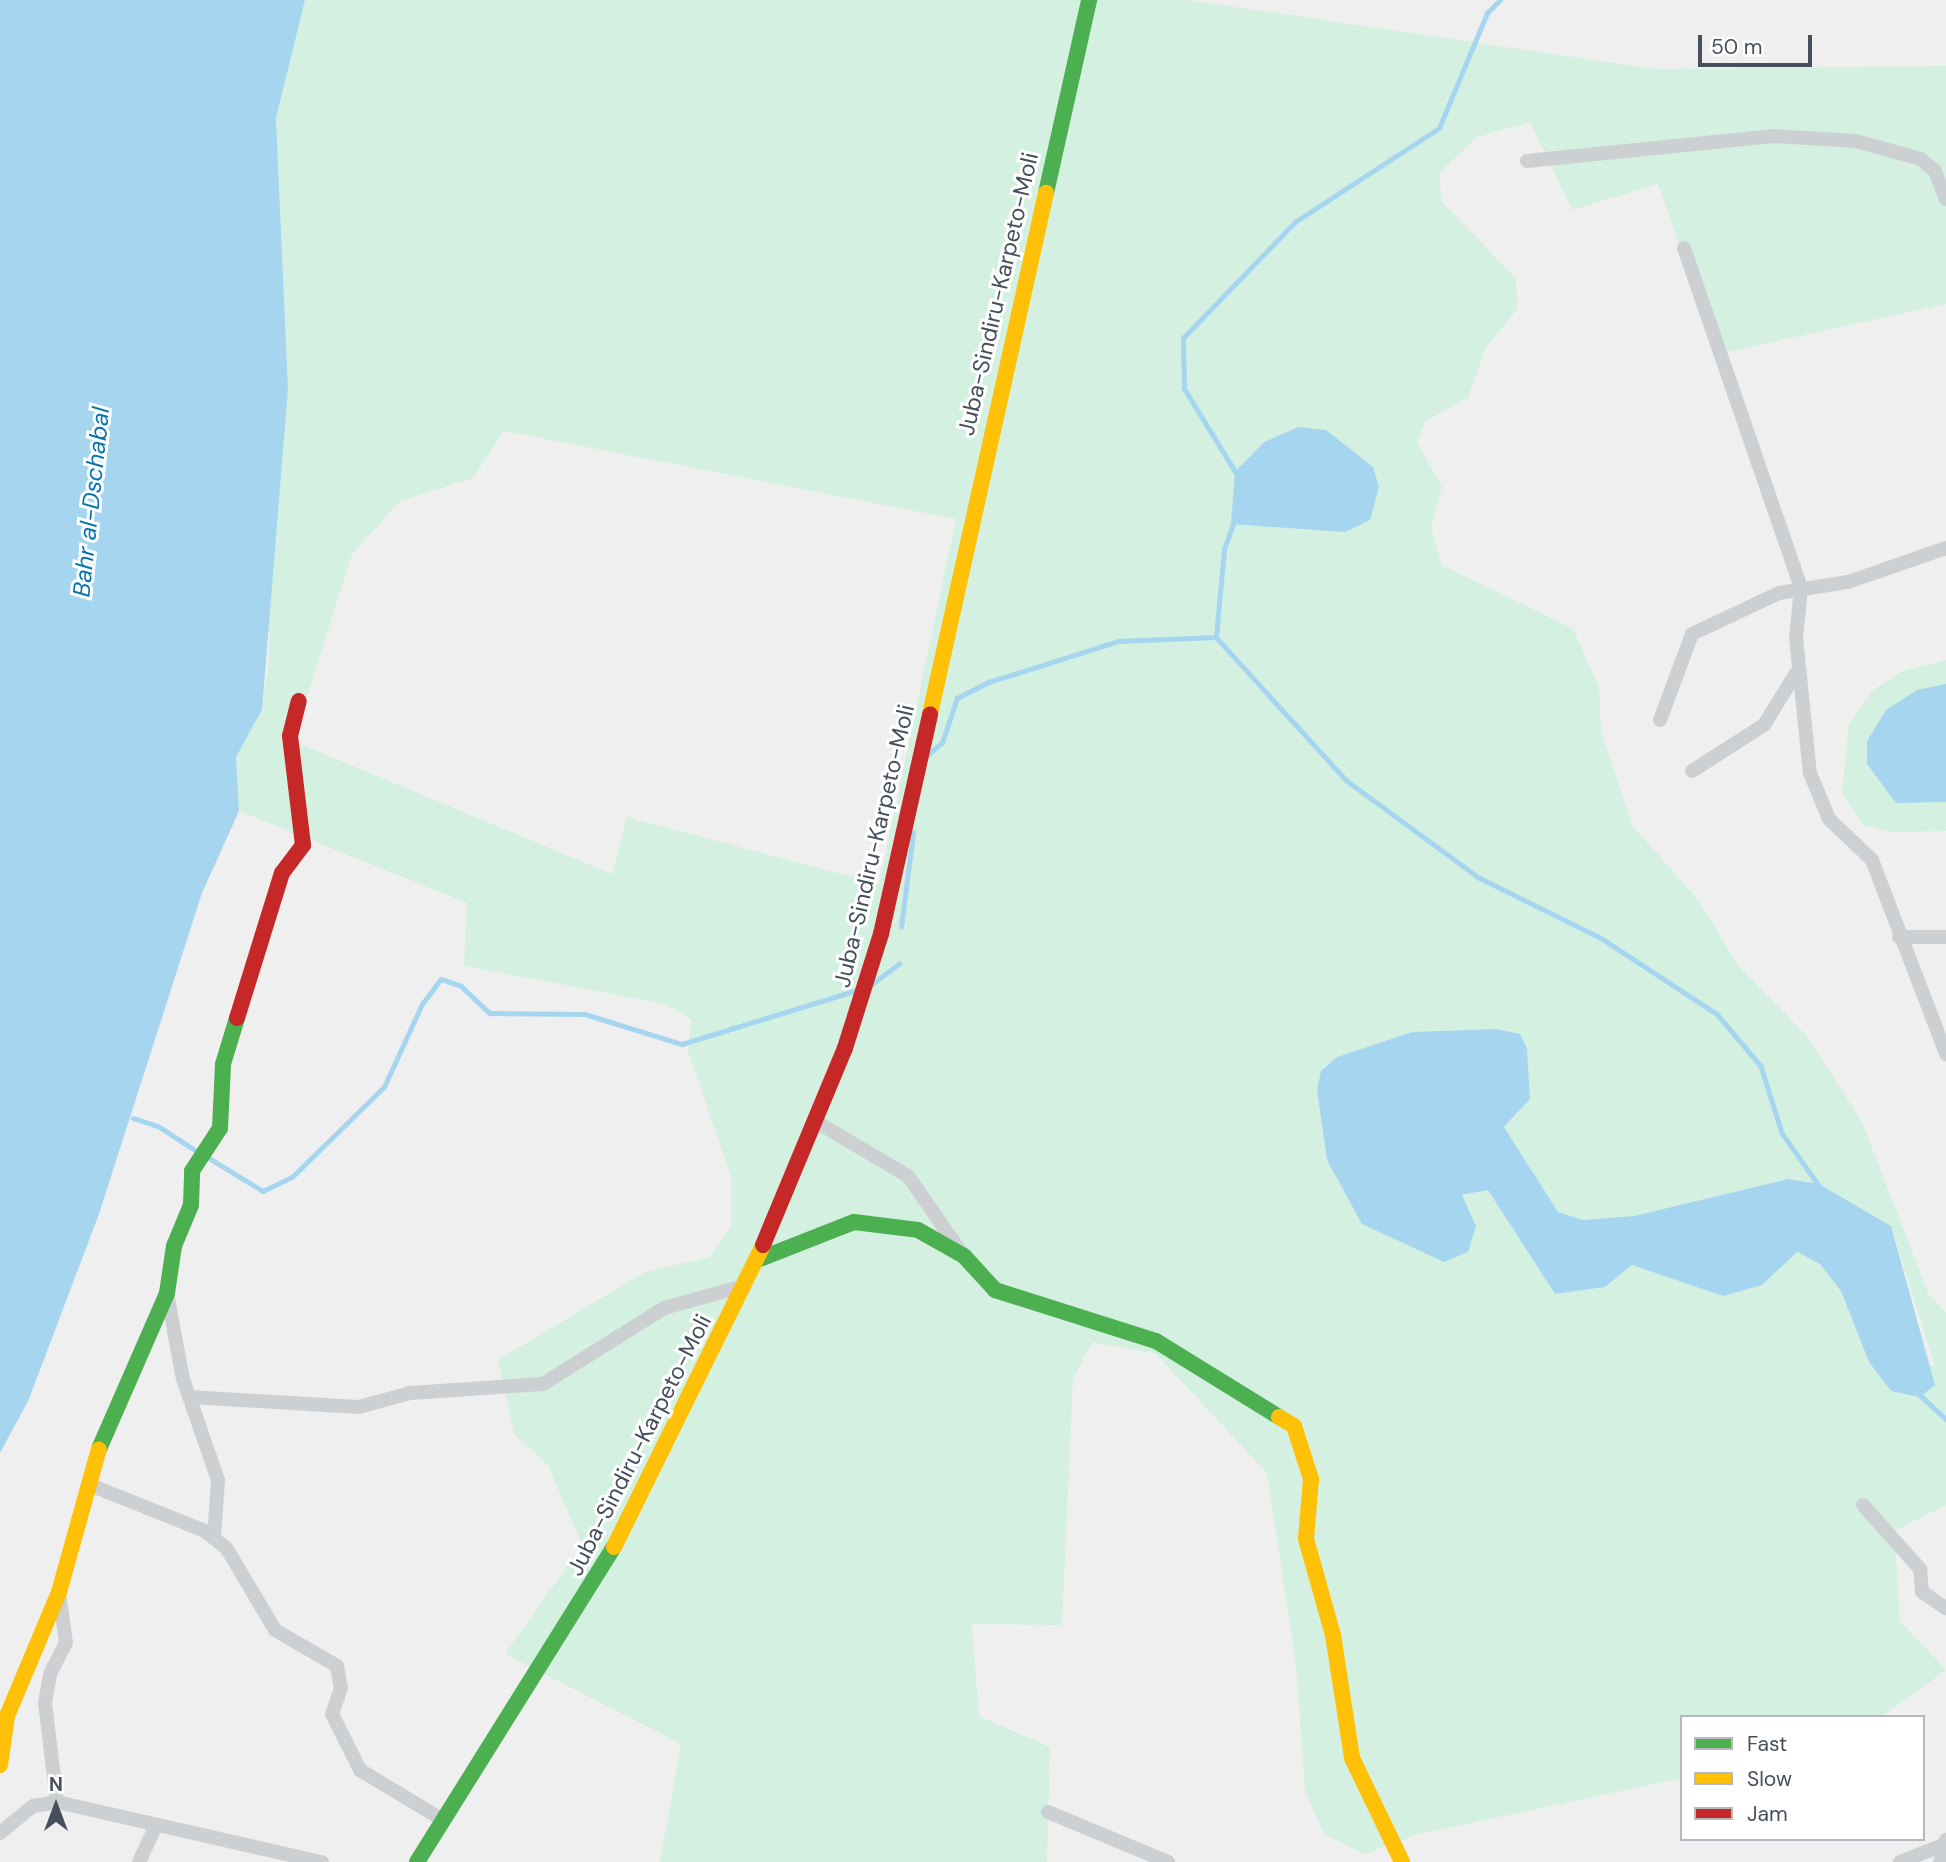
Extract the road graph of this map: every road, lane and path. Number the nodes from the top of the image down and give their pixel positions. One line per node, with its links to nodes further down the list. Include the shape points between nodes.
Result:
1 (1089, 0): 14 (street, Juba-Sindiru-Karpeto-Moli, via 881,934)
2 (1527, 161): 3 (street, via 1774,136 1856,141 1921,159 1935,171)
3 (1946, 199)
4 (1684, 248): 6 (street)
5 (1946, 548): 6 (street, via 1848,582)
6 (1801, 588): 7 (street); 9 (street, via 1751,603 1692,634)
7 (1798, 668): 10 (street, via 1764,725); 11 (street, via 1804,751 1817,793 1829,819 1872,860)
8 (299, 701): 18 (street, via 290,736 303,845 282,873 223,1064 220,1128 192,1171 191,1205 174,1246)
9 (1660, 720)
10 (1692, 771)
11 (1899, 937): 12 (street); 13 (street)
12 (1946, 937)
13 (1946, 1054)
14 (815, 1121): 15 (street, via 908,1175 928,1196); 16 (street, Juba-Sindiru-Karpeto-Moli)
15 (964, 1256): 16 (street, via 918,1230 855,1222); 36 (street, via 995,1290 1156,1340 1294,1426 1311,1479 1306,1539 1334,1635 1352,1758)
16 (757, 1260): 17 (street, Juba-Sindiru-Karpeto-Moli)
17 (744, 1286): 19 (street, via 664,1308 543,1384 410,1393 359,1407); 28 (street, Juba-Sindiru-Karpeto-Moli, via 701,1384 584,1601)
18 (167, 1293): 19 (street); 20 (street, via 101,1442)
19 (189, 1397): 22 (street, via 218,1480)
20 (90, 1485): 22 (street); 23 (street)
21 (1863, 1505): 24 (street, via 1920,1569 1922,1592)
22 (214, 1538): 28 (street, via 275,1630 337,1666 341,1688 332,1714 360,1770)
23 (59, 1592): 25 (street, via 7,1716); 26 (street, via 66,1643 50,1674 45,1703)
24 (1946, 1608)
25 (0, 1765)
26 (57, 1802): 29 (street); 30 (street, via 33,1806)
27 (1048, 1812): 35 (street)
28 (443, 1821): 34 (street, Juba-Sindiru-Karpeto-Moli)
29 (156, 1826): 32 (street); 33 (street)
30 (0, 1833)
31 (1945, 1843): 37 (street); 38 (street)
32 (139, 1862)
33 (322, 1862)
34 (417, 1862)
35 (1168, 1862)
36 (1402, 1862)
37 (1900, 1862)
38 (1940, 1862)

